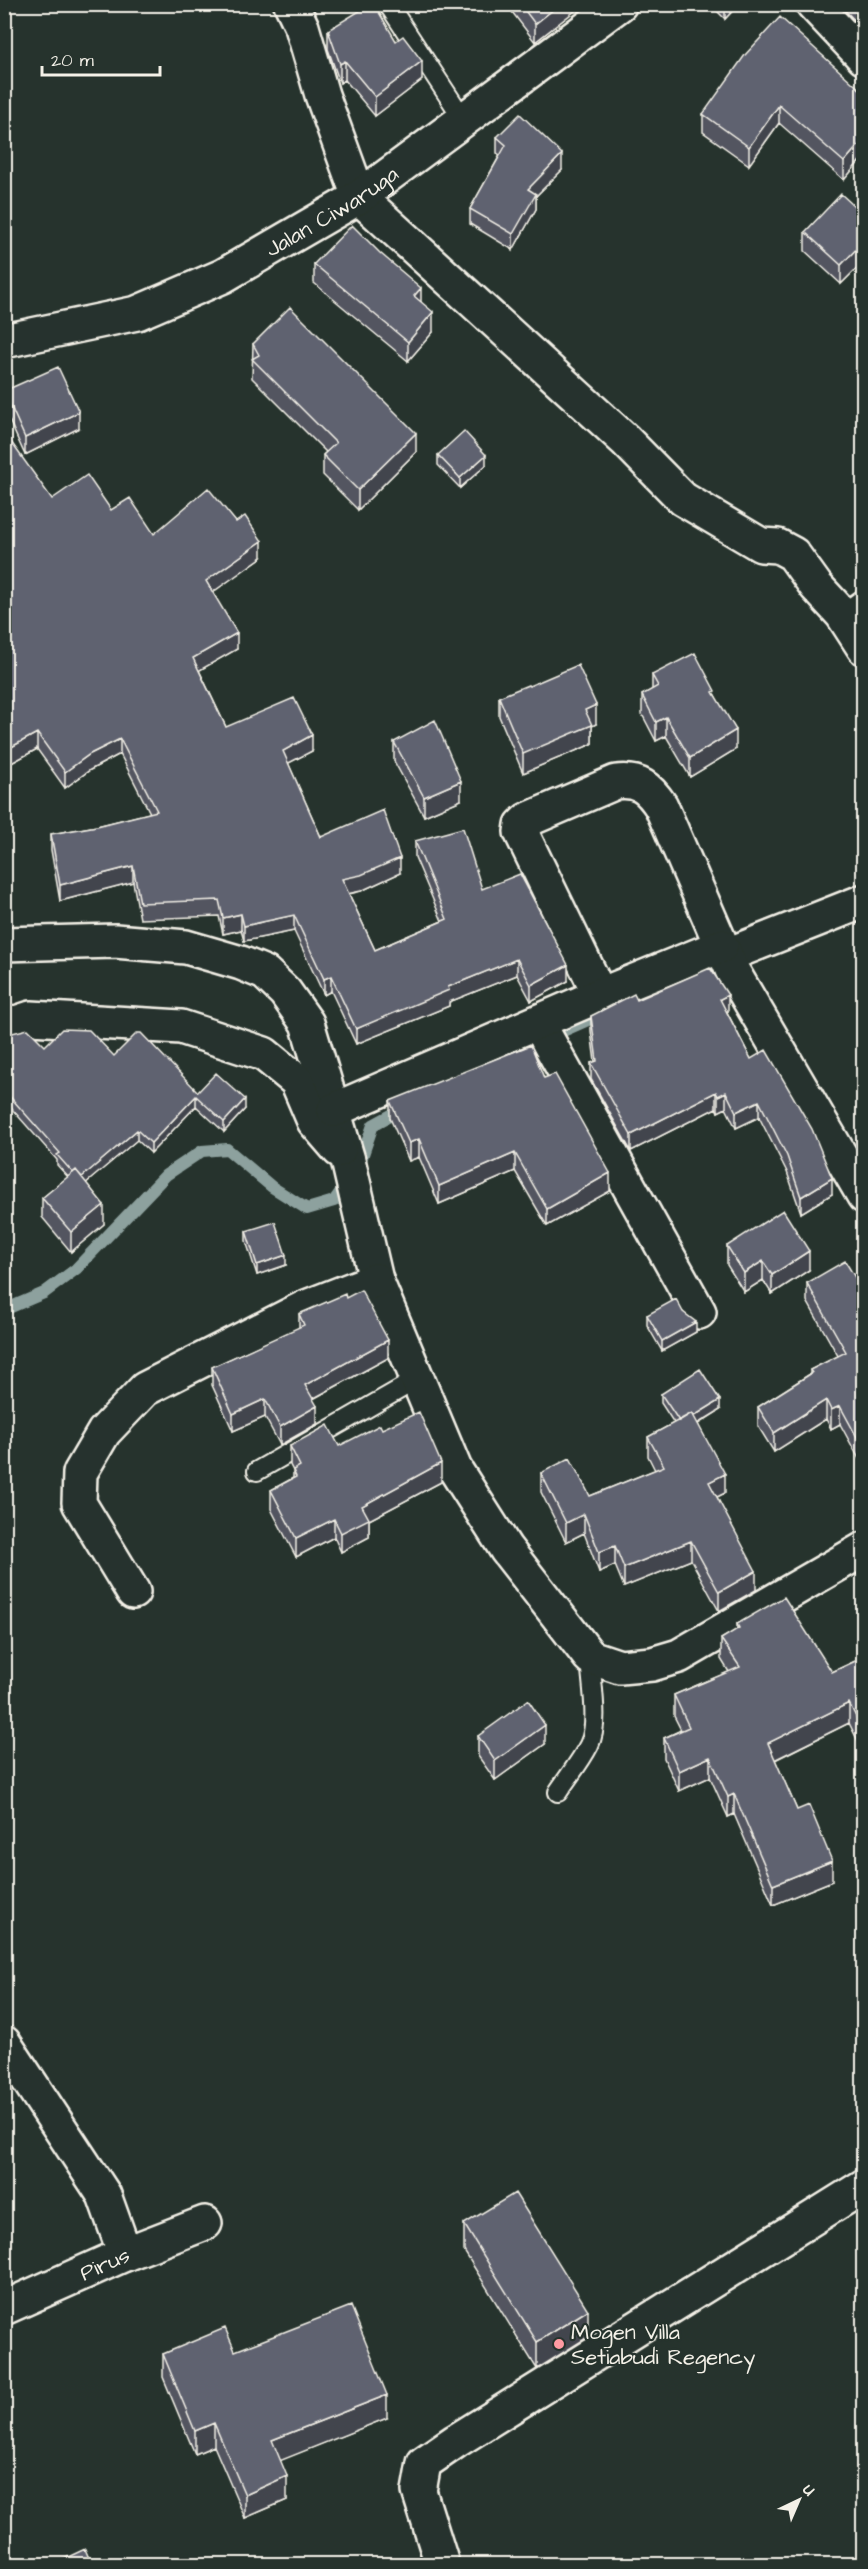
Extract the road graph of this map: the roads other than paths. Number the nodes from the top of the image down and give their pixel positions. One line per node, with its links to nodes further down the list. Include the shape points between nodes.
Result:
1 (291, 4): 7 (street)
2 (388, 4): 6 (lane)
3 (620, 4): 6 (street, Jalan Ciwaruga)
4 (813, 4): 5 (street)
5 (864, 58)
6 (464, 120): 7 (street, Jalan Ciwaruga)
7 (359, 197): 8 (street, Jalan Ciwaruga, via 223,276 137,313); 9 (street, via 625,440 683,499 761,545 788,550 816,586)
8 (4, 341)
9 (853, 606): 10 (street)
10 (864, 648)
11 (864, 901): 13 (street)
12 (4, 944): 17 (street, via 115,941 186,947 265,973 285,992 307,1023)
13 (724, 950): 14 (street); 14 (street, via 661,806 643,784 630,780 616,782 527,820 521,832); 19 (street, via 733,972)
14 (600, 995): 15 (street)
15 (538, 1023): 17 (street); 21 (street)
16 (4, 1027): 18 (street, via 32,1018 181,1027 264,1054 297,1081 314,1120)
17 (334, 1110): 18 (street)
18 (348, 1160): 20 (street)
19 (864, 1196)
20 (376, 1280): 22 (street); 25 (street, via 304,1308 145,1389 104,1432 80,1473 79,1503)
21 (699, 1312)
22 (416, 1380): 23 (lane); 26 (street, via 455,1469 506,1549)
23 (257, 1471)
24 (864, 1550): 26 (street, via 678,1656 652,1664 620,1667)
25 (133, 1592)
26 (590, 1657): 27 (lane, via 593,1735)
27 (558, 1792)
28 (4, 2043): 31 (street, via 104,2195)
29 (864, 2186): 33 (street, via 424,2463 418,2491)
30 (205, 2223): 31 (street, Pirus)
31 (125, 2254): 32 (street, Pirus)
32 (4, 2308)
33 (442, 2565)

